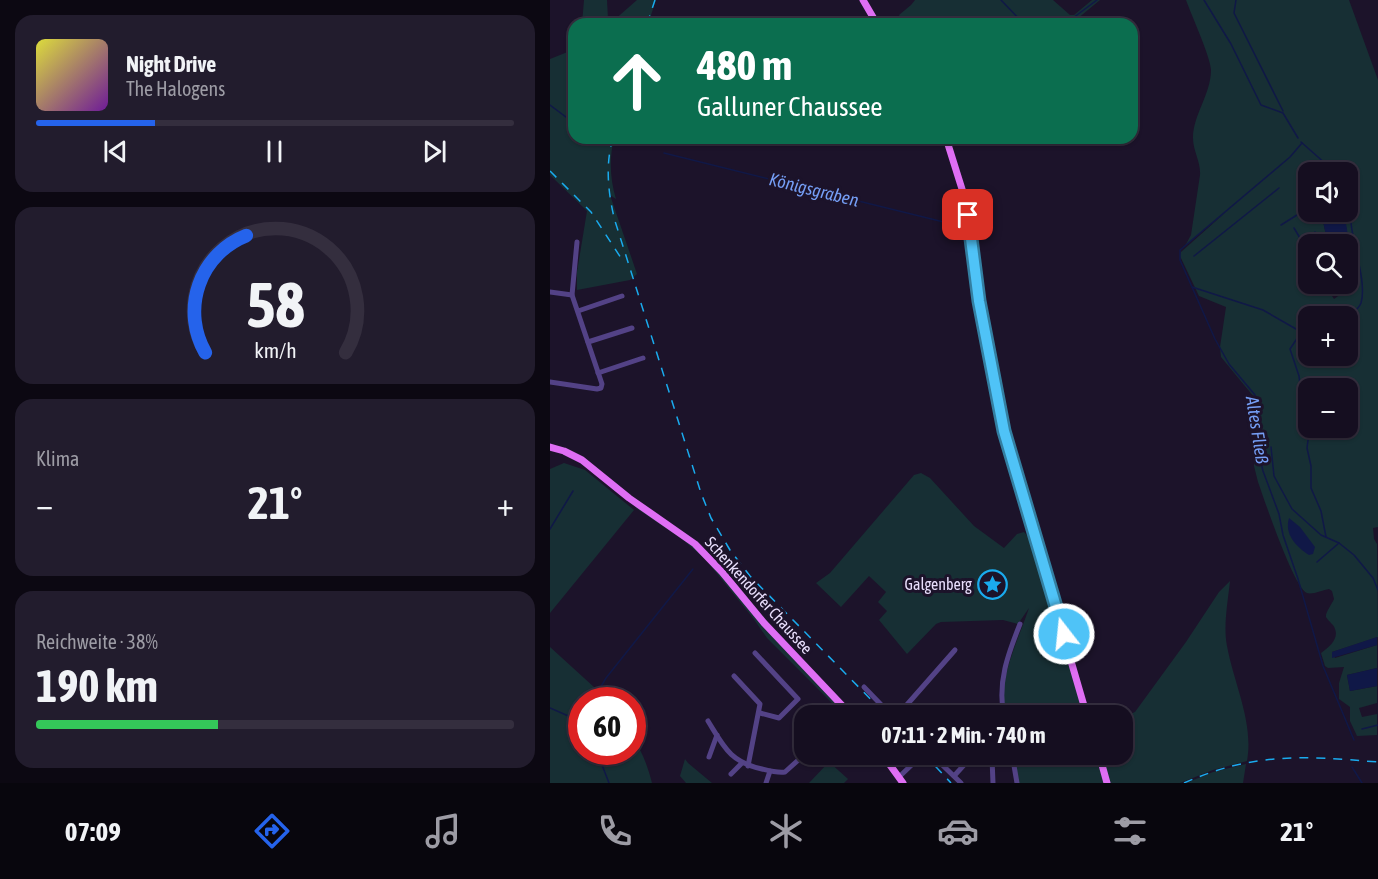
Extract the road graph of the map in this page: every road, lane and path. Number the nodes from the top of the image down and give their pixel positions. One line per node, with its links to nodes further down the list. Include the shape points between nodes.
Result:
1 (863, 0): 2 (main road)
2 (873, 18)
3 (948, 144): 24 (main road, via 964,193 992,368 1015,472)
4 (577, 242): 6 (street)
5 (550, 292): 6 (street)
6 (572, 295): 8 (street)
7 (622, 296): 8 (street)
8 (578, 311): 10 (street)
9 (632, 327): 10 (street)
10 (588, 342): 12 (street)
11 (643, 358): 12 (street)
12 (598, 373): 13 (street, via 602,384 597,389)
13 (550, 382)
14 (550, 447): 20 (main road, Schenkendorfer Chaussee, via 582,460 695,544)
15 (1020, 624): 23 (street, via 1004,665)
16 (955, 650): 22 (street)
17 (755, 653): 25 (street, via 798,699 779,718)
18 (734, 676): 25 (street, via 759,701)
19 (864, 687): 21 (street)
20 (841, 705)
21 (881, 705)
22 (907, 705)
23 (1002, 705)
24 (1084, 705)
25 (760, 714): 30 (street)
26 (708, 721): 27 (street)
27 (717, 735): 28 (street); 30 (street, via 729,753)
28 (709, 757)
29 (794, 764): 38 (street, via 785,772)
30 (745, 765): 38 (street); 39 (street)
31 (890, 765): 41 (main road)
32 (914, 765): 41 (street)
33 (942, 765): 40 (street)
34 (964, 765): 40 (street)
35 (992, 765): 44 (street)
36 (1014, 765): 45 (street)
37 (1102, 765): 46 (main road)
38 (770, 771): 42 (street)
39 (731, 774)
40 (954, 776): 43 (street)
41 (901, 780)
42 (766, 783)
43 (961, 783)
44 (993, 783)
45 (1017, 783)
46 (1107, 783)

